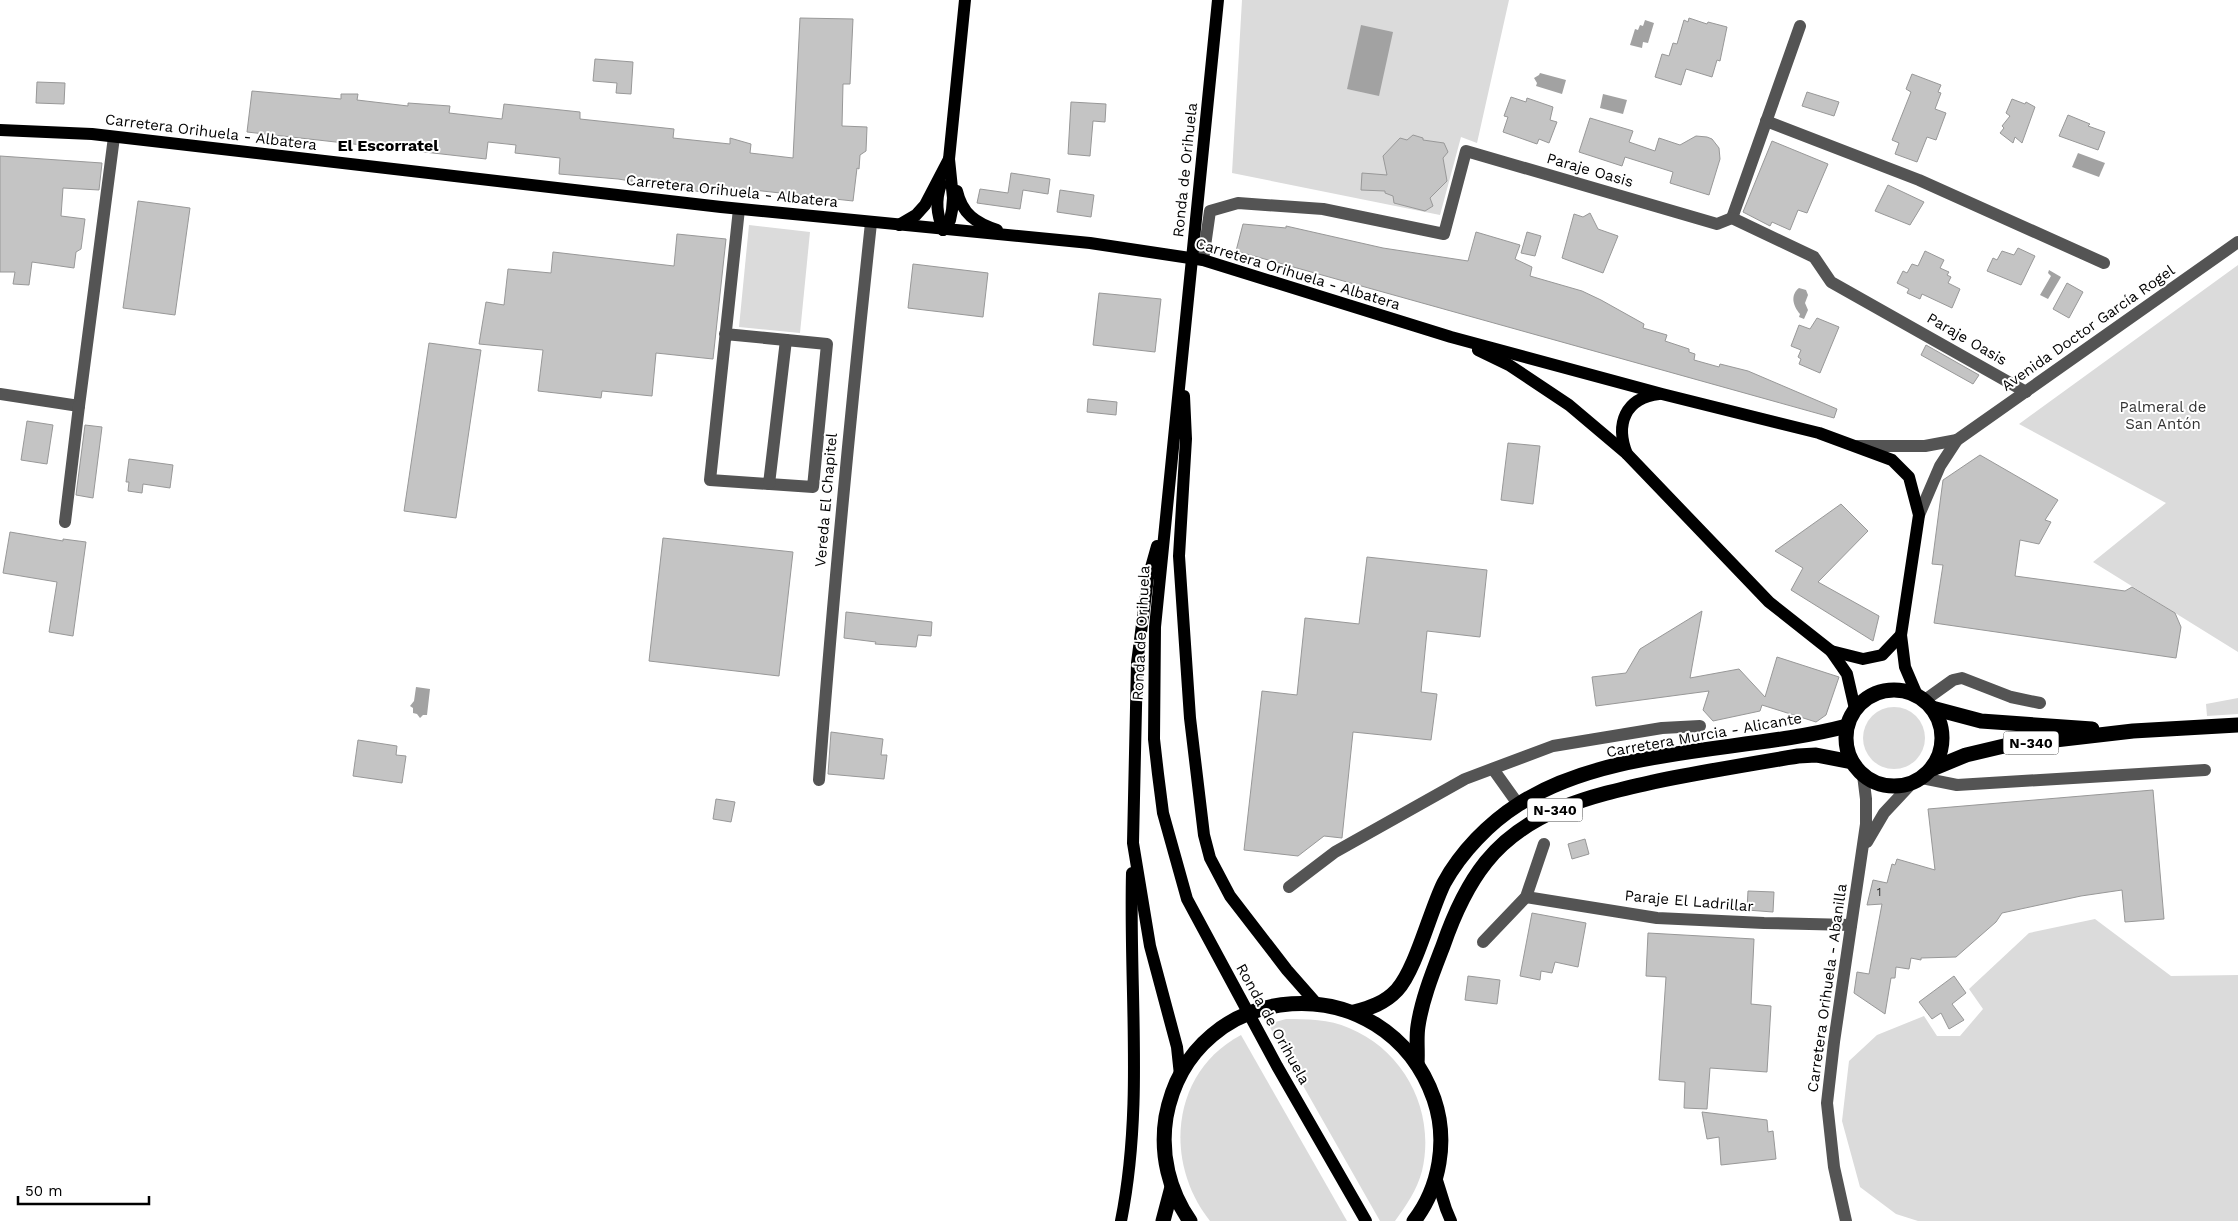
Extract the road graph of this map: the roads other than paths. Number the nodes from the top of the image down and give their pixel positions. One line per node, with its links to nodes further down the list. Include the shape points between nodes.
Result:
1 (965, 0): 8 (main road)
2 (1213, 0): 3 (main road, Ronda de Orihuela)
3 (1217, 6): 21 (main road, Ronda de Orihuela)
4 (1800, 26): 5 (street)
5 (1766, 121): 10 (street); 17 (street, via 1919,180)
6 (0, 130): 7 (main road, Carretera Orihuela - Albatera)
7 (114, 137): 9 (main road, Carretera Orihuela - Albatera); 25 (street)
8 (949, 159): 12 (main road, via 925,205); 13 (main road, via 937,196 938,217); 14 (main road, via 962,208 975,221)
9 (739, 209): 11 (main road, Carretera Orihuela - Albatera); 18 (street)
10 (1732, 218): 16 (street, Paraje Oasis, via 1717,224 1466,151 1444,234 1323,209 1238,203 1210,211); 22 (street, Paraje Oasis, via 1814,257 1831,282)
11 (871, 223): 12 (main road, Carretera Orihuela - Albatera); 47 (street, Vereda El Chapitel, via 849,425)
12 (900, 225): 13 (main road, Carretera Orihuela - Albatera)
13 (943, 230): 14 (main road, Carretera Orihuela - Albatera)
14 (1012, 236): 16 (main road, Carretera Orihuela - Albatera, via 1090,243)
15 (2238, 242): 22 (street, Avenida Doctor García Rogel)
16 (1203, 260): 19 (main road, Carretera Orihuela - Albatera)
17 (2104, 263)
18 (725, 334): 20 (street); 29 (street, via 710,480)
19 (1451, 337): 24 (main road); 28 (main road, via 1509,365 1569,405)
20 (786, 340): 29 (street); 29 (street, via 827,344 813,488)
21 (1182, 356): 30 (main road, Ronda de Orihuela); 56 (main road, via 1186,438 1179,556 1190,718 1204,835 1214,867 1230,896)
22 (2026, 392): 26 (street, Avenida Doctor García Rogel)
23 (0, 394): 25 (street)
24 (1662, 394): 27 (main road, via 1818,433); 28 (main road, via 1646,396 1633,404 1624,417 1621,432)
25 (79, 406): 32 (street)
26 (1957, 440): 27 (street, Avenida Doctor García Rogel, via 1925,446); 31 (street, Avenida Doctor García Rogel, via 1940,466)
27 (1855, 446): 31 (main road, Avenida Doctor García Rogel, via 1892,460 1910,477)
28 (1628, 454): 34 (main road, via 1769,602)
29 (768, 484)
30 (1166, 512): 49 (main road, via 1148,578 1137,663); 65 (main road, Ronda de Orihuela, via 1154,664 1154,739 1163,813 1187,899 1276,1066)
31 (1919, 515): 33 (main road, Avenida Doctor García Rogel)
32 (65, 522)
33 (1901, 635): 34 (main road, via 1882,654 1863,659); 35 (main road, Avenida Doctor García Rogel, via 1905,667)
34 (1831, 652): 37 (main road, via 1847,674)
35 (1925, 701): 36 (street, via 1953,680 1962,678 2011,697); 37 (highway, N-340, via 1901,689 1883,690 1867,697); 41 (highway, N-340, via 1981,721); 46 (highway, via 1939,719 1942,732 1940,751)
36 (2040, 703)
37 (1855, 709): 40 (highway, N-340)
38 (2238, 724): 41 (highway, N-340)
39 (1700, 726): 43 (street, via 1662,728 1553,746)
40 (1847, 726): 42 (highway, N-340, via 1847,750); 48 (highway, Carretera Murcia - Alicante / N-340, via 1794,738 1632,762 1573,778)
41 (2133, 731): 46 (highway, N-340, via 1986,749)
42 (1852, 762): 45 (highway, N-340); 58 (highway, N-340, via 1816,755 1798,756 1670,779 1569,803 1526,827 1486,862 1449,927 1418,1027)
43 (1493, 769): 48 (street); 52 (street, via 1465,779 1335,852)
44 (2205, 770): 46 (street, via 1957,785)
45 (1863, 775): 46 (highway, N-340, via 1887,786 1900,786); 51 (street, Carretera Orihuela - Abanilla, via 1866,808)
46 (1922, 776): 51 (street, Carretera Orihuela - Abanilla, via 1884,813)
47 (819, 780)
48 (1518, 804): 57 (highway, Carretera Murcia - Alicante / N-340, via 1478,838 1445,882 1398,989 1374,1006)
49 (1133, 843): 59 (main road, via 1150,946 1177,1047); 62 (main road, via 1131,912 1135,1076 1132,1147)
50 (1544, 844): 53 (street)
51 (1864, 849): 54 (street, Carretera Orihuela - Abanilla)
52 (1289, 887)
53 (1526, 897): 54 (street, Paraje El Ladrillar, via 1657,918 1764,924); 55 (street)
54 (1850, 924): 68 (street, Carretera Orihuela - Abanilla, via 1827,1103 1834,1167)
55 (1483, 942)
56 (1316, 1003): 57 (highway, N-340); 59 (highway, N-340, via 1284,1003 1238,1019 1199,1048)
57 (1354, 1012): 58 (highway, N-340, via 1400,1042)
58 (1418, 1064): 60 (highway, N-340, via 1429,1084 1441,1130 1441,1154)
59 (1180, 1075): 61 (highway, N-340, via 1169,1102 1164,1130 1165,1159)
60 (1436, 1177): 66 (highway, N-340, via 1423,1209); 67 (main road)
61 (1172, 1187): 63 (highway, N-340); 64 (highway, N-340)
62 (1121, 1221)
63 (1163, 1221)
64 (1190, 1221)
65 (1366, 1221)
66 (1414, 1221)
67 (1451, 1221)
68 (1846, 1221)

